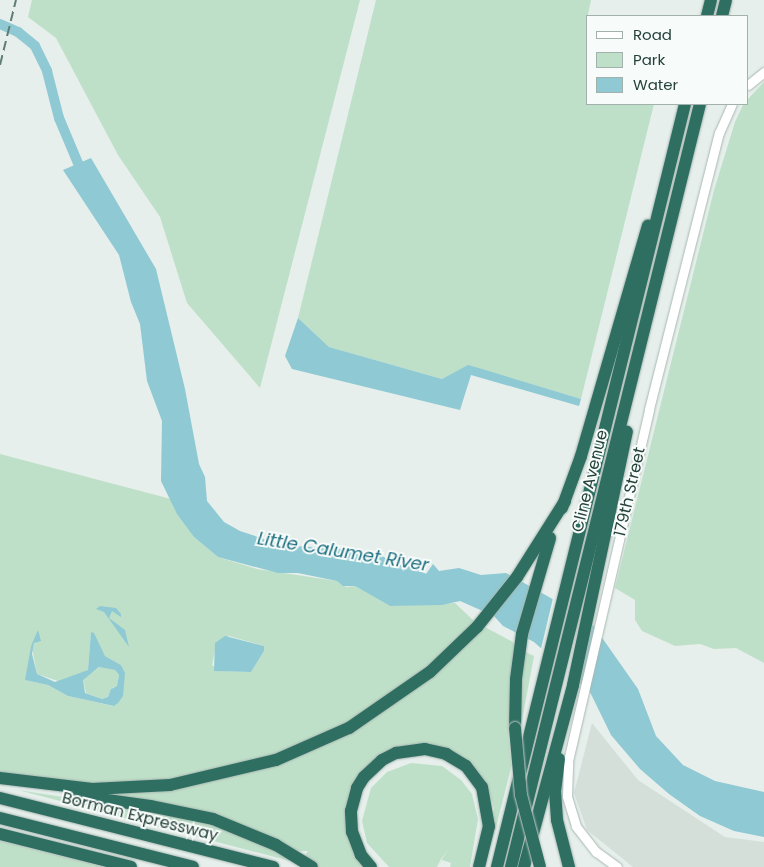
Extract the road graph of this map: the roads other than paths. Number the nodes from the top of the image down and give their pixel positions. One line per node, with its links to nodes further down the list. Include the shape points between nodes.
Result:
1 (711, 0): 3 (highway)
2 (726, 0): 4 (highway)
3 (706, 15)
4 (722, 15)
5 (764, 72): 6 (street)
6 (749, 84)
7 (685, 105): 10 (highway, Cline Avenue)
8 (700, 105): 11 (highway, Cline Avenue)
9 (732, 105): 13 (street, 179th Street, via 716,148)
10 (668, 178): 12 (highway, via 653,210 581,456); 25 (highway, Cline Avenue)
11 (642, 340): 13 (highway); 26 (highway, Cline Avenue)
12 (565, 500): 15 (highway, via 526,565 477,627 430,672 379,710 334,735 276,760 205,779 132,788 92,788); 28 (highway, bridge, via 538,572 519,655 515,728 521,795)
13 (595, 619): 14 (highway); 30 (street, 179th Street, via 583,698 567,767 568,806 588,844)
14 (567, 706): 27 (highway); 29 (highway, via 555,791 557,820)
15 (0, 779): 22 (highway, via 213,819 260,837)
16 (0, 798): 21 (highway, Borman Expressway)
17 (0, 818): 20 (highway)
18 (0, 834): 19 (highway)
19 (131, 867)
20 (193, 867)
21 (273, 867)
22 (312, 867)
23 (371, 867): 24 (highway, via 360,855 352,832 351,811 357,788 382,760 396,753 418,749 455,759 466,766 482,787 489,812)
24 (479, 867)
25 (497, 867)
26 (511, 867)
27 (524, 867)
28 (540, 867)
29 (569, 867)
30 (617, 867)

